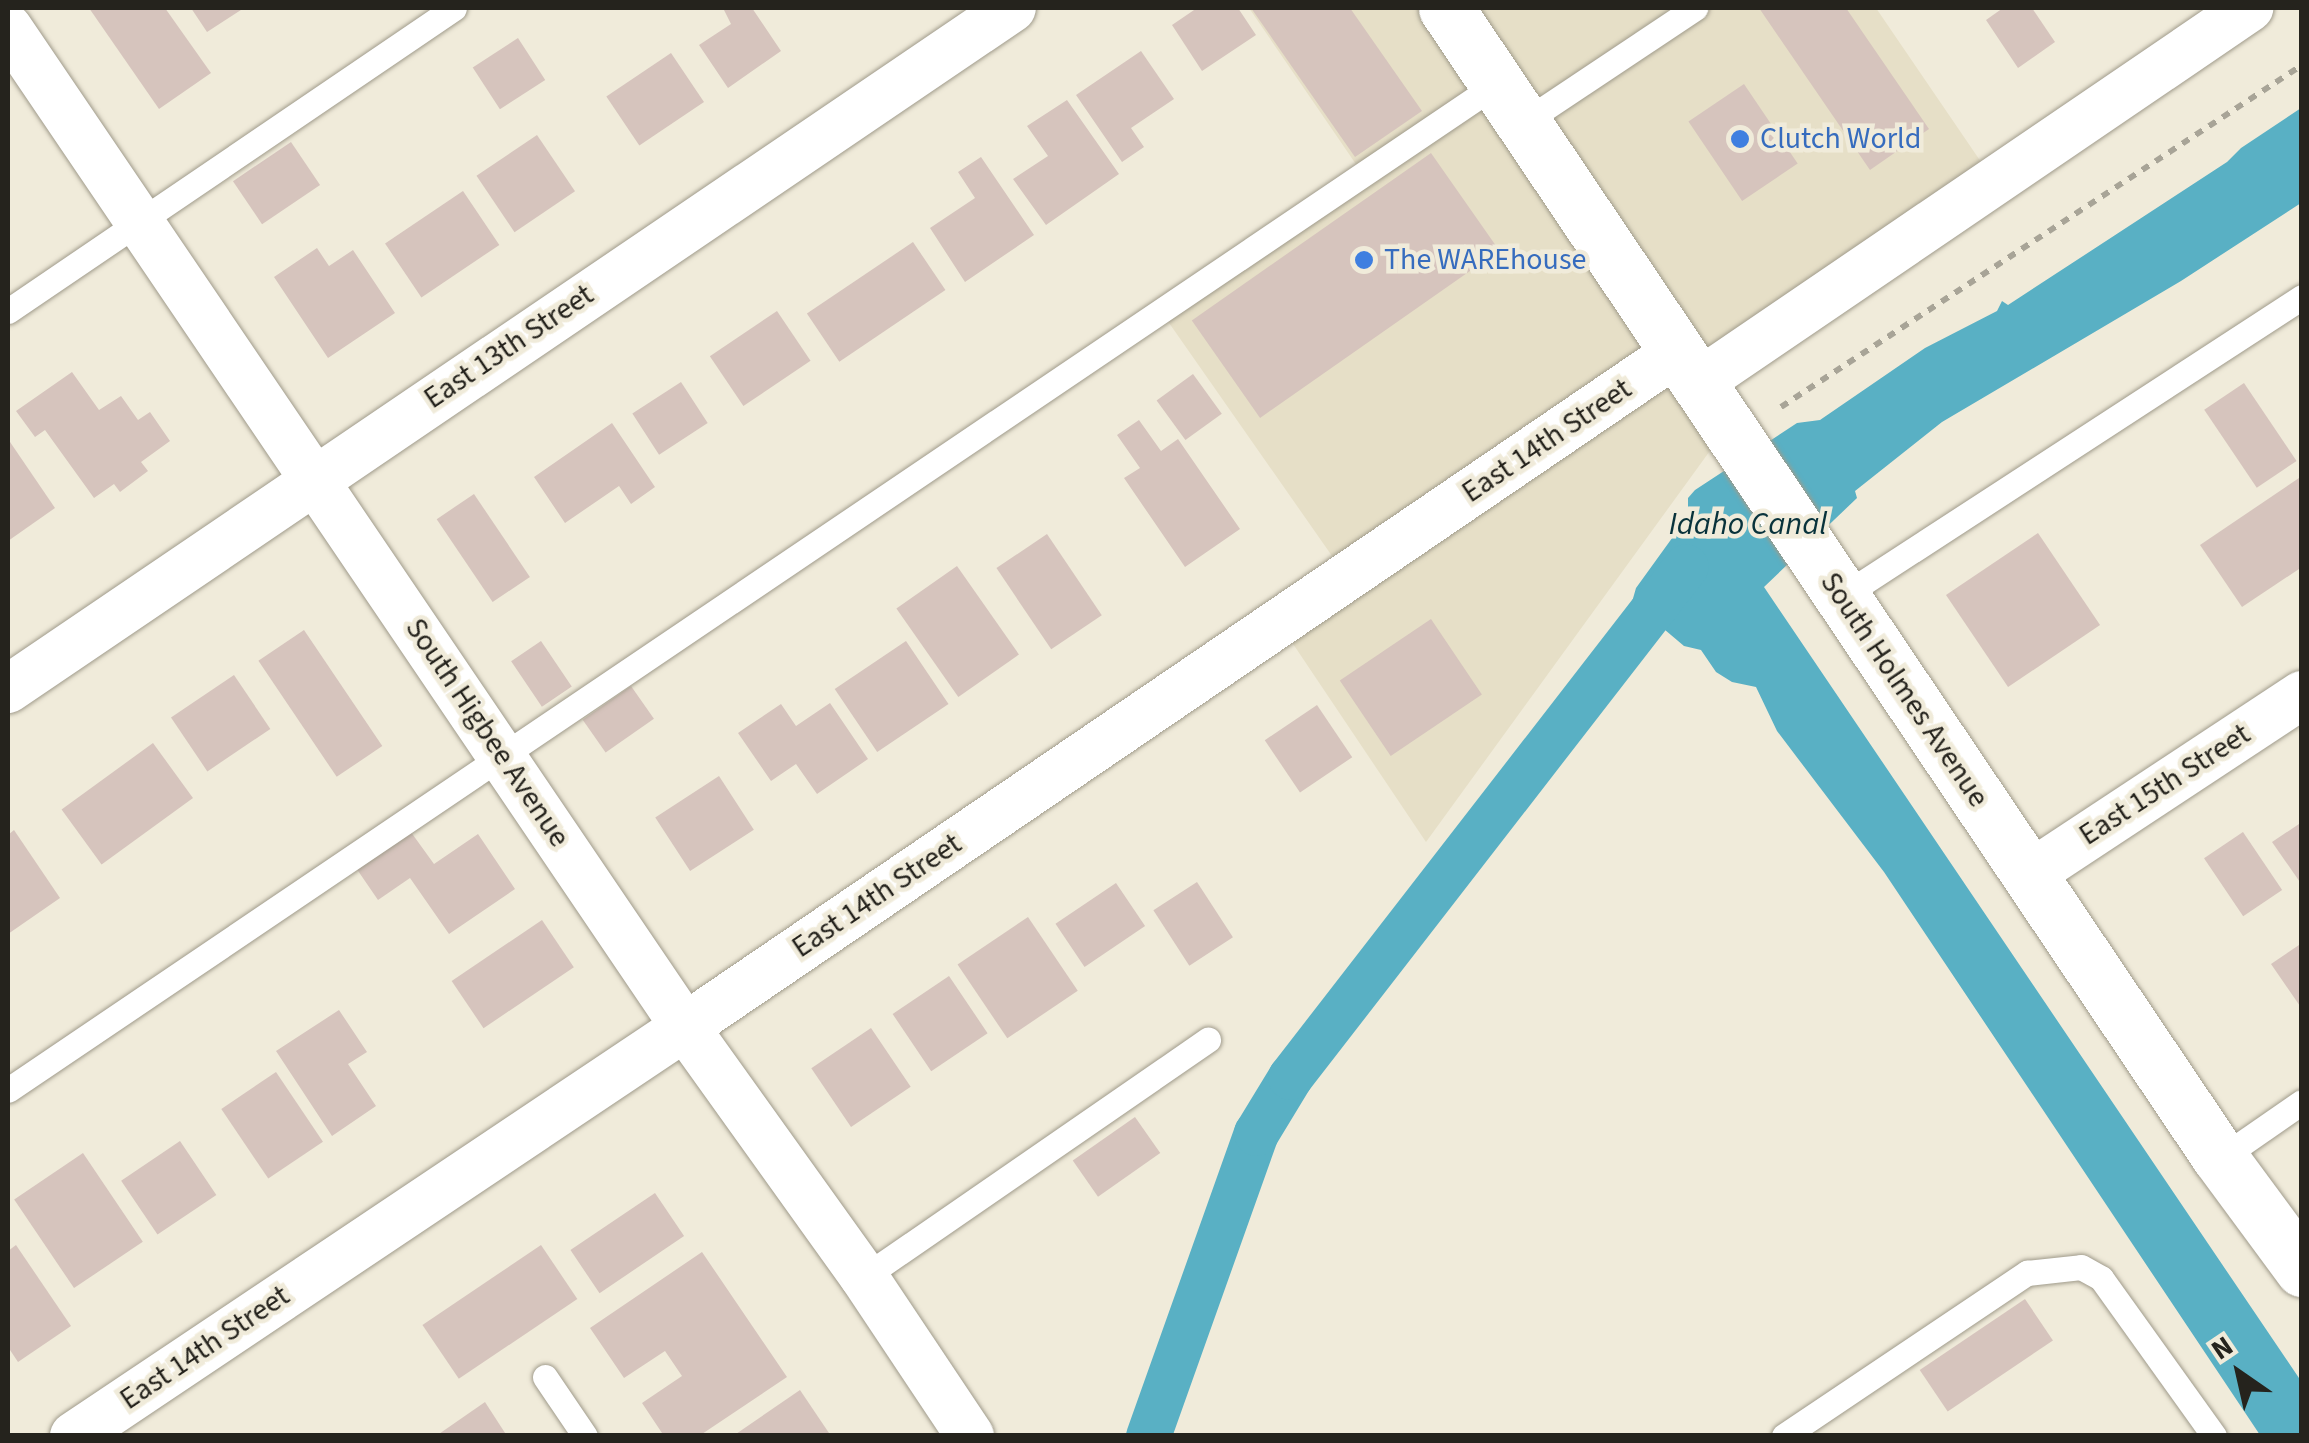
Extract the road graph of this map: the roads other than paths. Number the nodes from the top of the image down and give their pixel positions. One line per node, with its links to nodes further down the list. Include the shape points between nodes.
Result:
1 (454, 8): 8 (lane)
2 (1012, 8): 12 (street, East 13th Street)
3 (1446, 8): 7 (main road, South Holmes Avenue)
4 (1695, 8): 7 (lane)
5 (2248, 8): 11 (street, East 14th Street)
6 (8, 28): 8 (street, South Higbee Avenue)
7 (1511, 102): 11 (main road, South Holmes Avenue); 16 (lane)
8 (139, 222): 10 (lane); 12 (street, South Higbee Avenue)
9 (2302, 297): 13 (lane)
10 (8, 311)
11 (1687, 367): 13 (main road, South Holmes Avenue); 18 (street, East 14th Street)
12 (315, 478): 14 (street, East 13th Street); 16 (street, South Higbee Avenue)
13 (1827, 575): 17 (main road, South Holmes Avenue)
14 (8, 688)
15 (2302, 695): 17 (street, East 15th Street)
16 (502, 755): 18 (street, South Higbee Avenue); 20 (lane)
17 (2029, 875): 22 (main road, South Holmes Avenue)
18 (685, 1027): 24 (street, South Higbee Avenue); 26 (street, East 14th Street)
19 (1208, 1040): 24 (lane)
20 (8, 1090)
21 (2302, 1102): 22 (lane)
22 (2221, 1158): 23 (main road, South Holmes Avenue)
23 (2302, 1269)
24 (864, 1278): 28 (street, South Higbee Avenue)
25 (545, 1376): 27 (lane)
26 (74, 1436)
27 (584, 1436)
28 (970, 1436)
29 (1784, 1436): 30 (lane, via 2027,1273 2081,1268 2100,1278)
30 (2214, 1436)

